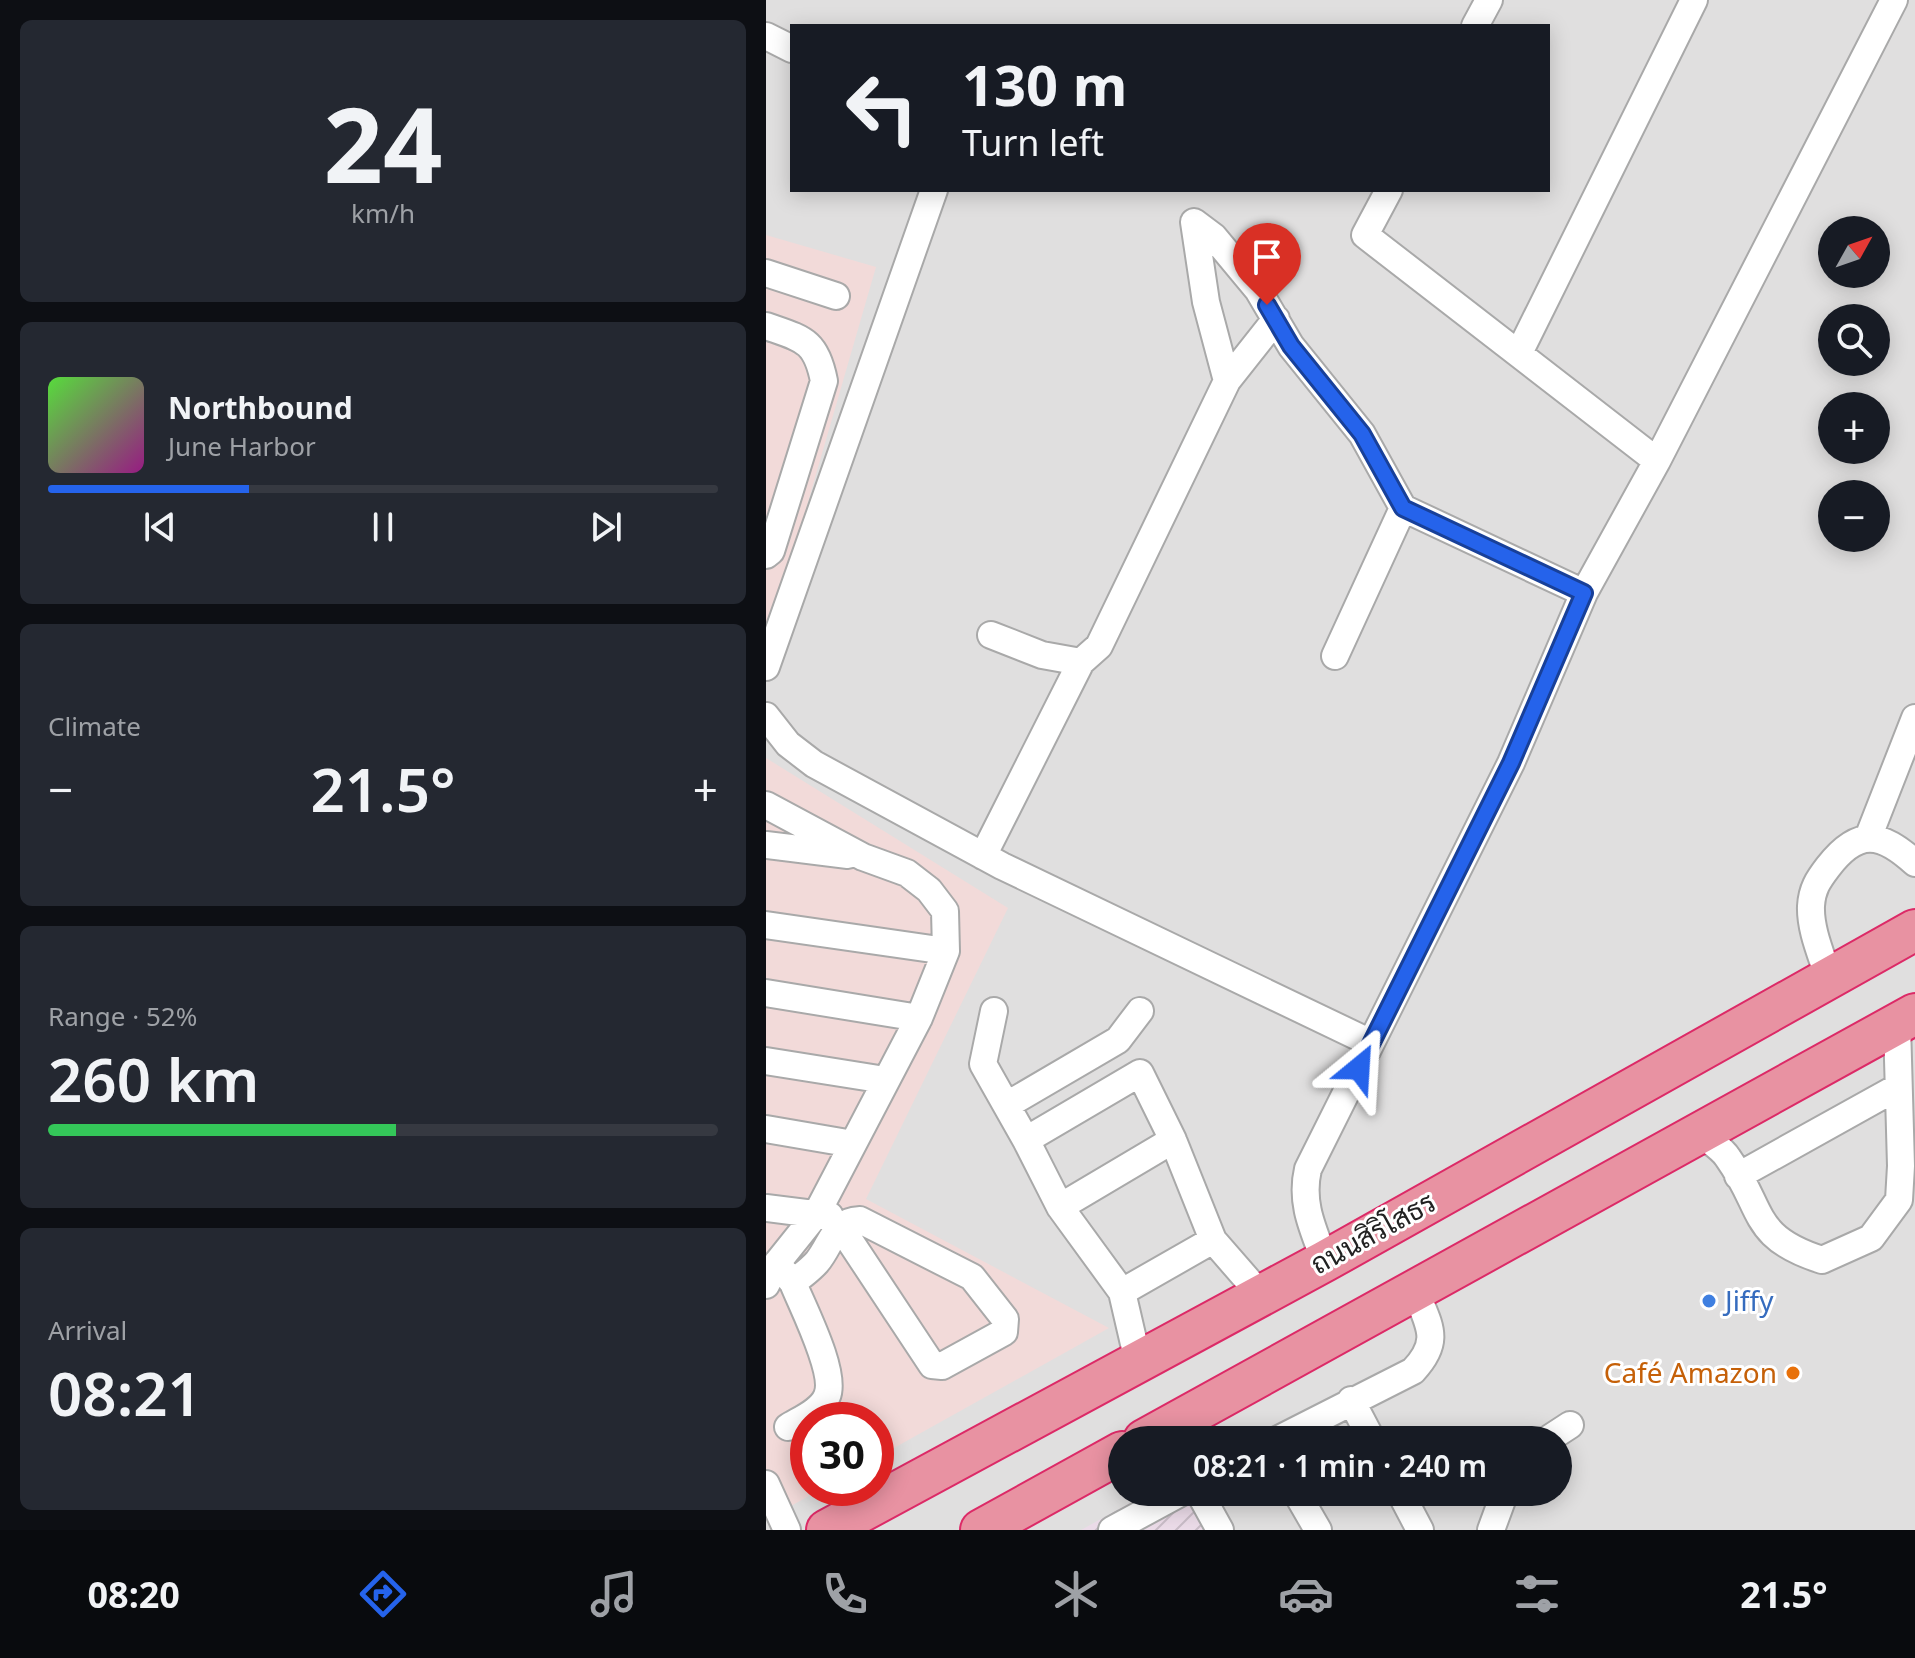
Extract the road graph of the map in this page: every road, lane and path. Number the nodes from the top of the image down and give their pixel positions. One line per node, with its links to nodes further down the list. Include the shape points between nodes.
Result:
1 (1489, 0): 4 (street)
2 (1694, 0): 13 (street)
3 (1894, 0): 15 (street)
4 (1476, 24)
5 (766, 36): 6 (street)
6 (790, 48)
7 (933, 192): 22 (street)
8 (1388, 192): 13 (street, via 1365,235)
9 (766, 273): 10 (street)
10 (836, 296)
11 (1276, 319): 14 (street); 14 (street, via 1214,237 1194,222 1206,302); 16 (street, via 1291,346 1362,434)
12 (766, 326): 17 (street, via 799,338 819,355 824,381)
13 (1519, 353): 15 (street)
14 (1227, 381): 21 (street, via 1115,617 1099,646)
15 (1657, 461): 18 (street)
16 (1403, 508): 18 (street); 20 (street)
17 (766, 555)
18 (1584, 593): 41 (street, via 1511,763)
19 (991, 635): 21 (street, via 1042,655)
20 (1335, 656)
21 (1081, 662): 28 (street)
22 (766, 667)
23 (766, 716): 28 (street, via 788,744 814,764)
24 (1915, 718): 26 (street)
25 (766, 805): 29 (street)
26 (1868, 838): 30 (street, via 1893,843); 34 (street, via 1851,842 1815,884 1814,930)
27 (766, 845): 29 (street)
28 (983, 856): 41 (street)
29 (863, 857): 33 (street, via 907,873 929,890 945,911)
30 (1915, 863)
31 (766, 925): 33 (street)
32 (1915, 930): 34 (highway, ถนนสิริโสธร)
33 (946, 951): 38 (street)
34 (1829, 979): 57 (highway, ถนนสิริโสธร)
35 (766, 993): 38 (street)
36 (994, 1011): 46 (street, via 983,1064)
37 (1140, 1011): 40 (street)
38 (919, 1018): 44 (street)
39 (1906, 1019): 45 (street); 48 (highway)
40 (1118, 1040): 43 (street); 46 (street)
41 (1371, 1043): 57 (street, via 1308,1169 1303,1190)
42 (766, 1061): 44 (street)
43 (1140, 1073): 49 (street); 50 (street)
44 (885, 1080): 51 (street)
45 (1898, 1087): 52 (street); 52 (street, via 1899,1200 1871,1238 1822,1260 1789,1249 1760,1220)
46 (1007, 1105): 49 (street)
47 (766, 1129): 51 (street)
48 (1700, 1133): 52 (street, via 1727,1156); 59 (highway)
49 (1026, 1140): 53 (street)
50 (1173, 1140): 53 (street); 56 (street)
51 (853, 1144): 55 (street)
52 (1738, 1176)
53 (1060, 1207): 60 (street)
54 (766, 1208): 55 (street)
55 (834, 1220): 55 (street, via 932,1365 942,1366 1004,1332 1005,1319 972,1277 860,1220); 58 (street, via 817,1261)
56 (1213, 1240): 60 (street); 61 (street)
57 (1325, 1261): 61 (highway, ถนนสิริโสธร)
58 (779, 1277): 67 (street, via 830,1375 828,1395 820,1407)
59 (1415, 1290): 63 (street, via 1432,1336 1428,1354 1413,1371); 64 (highway)
60 (1122, 1292): 62 (street)
61 (1260, 1294): 62 (highway, ถนนสิริโสธร)
62 (1138, 1361): 77 (highway, ถนนสิริโสธร)
63 (1351, 1400): 65 (street); 66 (street)
64 (1169, 1426)
65 (1303, 1426)
66 (1365, 1426)
67 (788, 1427)
68 (1108, 1460): 78 (highway)
69 (766, 1484): 76 (street)
70 (1160, 1506): 75 (street)
71 (1207, 1506): 79 (street)
72 (1304, 1506): 80 (street)
73 (1407, 1506): 81 (street)
74 (1500, 1506): 82 (street)
75 (1128, 1526)
76 (787, 1530)
77 (827, 1530)
78 (981, 1530)
79 (1220, 1530)
80 (1318, 1530)
81 (1420, 1530)
82 (1491, 1530)

